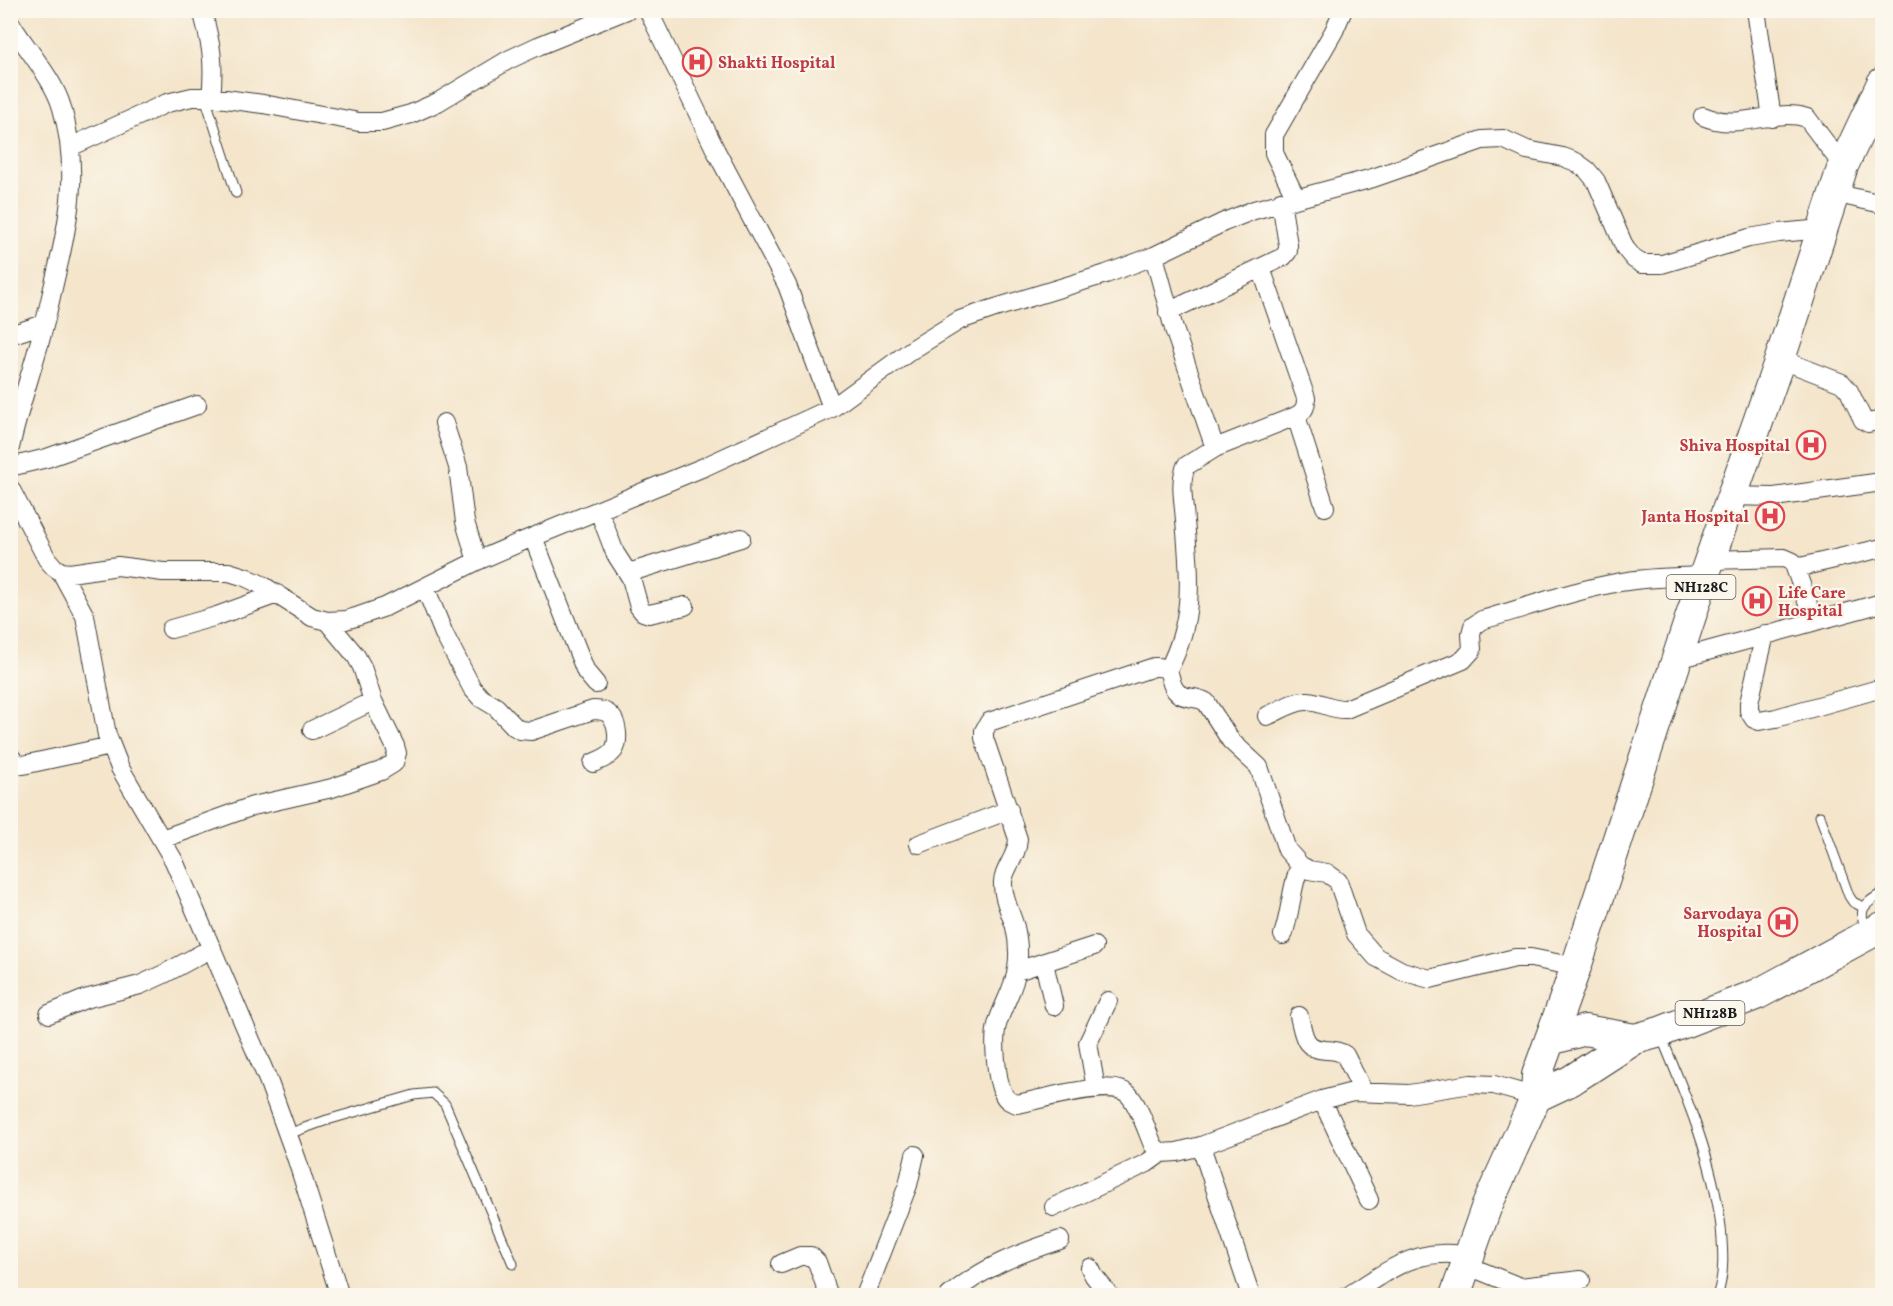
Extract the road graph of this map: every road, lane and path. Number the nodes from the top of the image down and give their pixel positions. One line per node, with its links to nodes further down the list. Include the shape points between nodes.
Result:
1 (202, 10): 8 (street, via 213,56)
2 (627, 10): 8 (street, via 518,55 438,102 382,122)
3 (648, 10): 24 (street, via 787,285)
4 (1343, 10): 14 (street, via 1274,135 1274,153)
5 (1756, 10): 10 (street)
6 (10, 22): 11 (street, via 54,90 62,107)
7 (1882, 83): 12 (highway, NH128C)
8 (208, 97): 11 (street, via 178,99); 13 (lane)
9 (1703, 116): 10 (street, via 1721,122)
10 (1772, 118): 12 (street, via 1807,118)
11 (70, 147): 20 (street, via 71,206)
12 (1839, 180): 15 (street); 16 (highway, NH128C)
13 (236, 193)
14 (1289, 200): 16 (street, via 1373,178 1482,140 1503,139 1527,150 1563,157 1587,170 1625,248 1642,264 1662,264 1749,238); 17 (street, via 1224,222); 18 (street, via 1288,251)
15 (1882, 204)
16 (1822, 229): 22 (highway, NH128C)
17 (1154, 256): 19 (street); 24 (street, via 960,320)
18 (1261, 268): 19 (street); 25 (street, via 1306,398 1306,406)
19 (1168, 312): 29 (street)
20 (44, 324): 21 (street); 28 (street)
21 (10, 335)
22 (1780, 359): 26 (street, via 1842,383 1863,420); 33 (highway, NH128C)
23 (197, 405): 30 (street, via 47,458)
24 (832, 408): 35 (street)
25 (1296, 416): 29 (street); 34 (street)
26 (1882, 420)
27 (444, 423): 39 (street, via 458,467 465,522)
28 (10, 448)
29 (1215, 448): 53 (street, via 1191,461 1183,472 1189,606 1180,646)
30 (10, 467)
31 (1882, 482): 33 (street, via 1774,497)
32 (10, 488): 42 (street, via 47,559)
33 (1731, 496): 40 (highway, NH128C)
34 (1325, 507)
35 (599, 511): 36 (street); 43 (street, via 615,553)
36 (533, 537): 39 (street); 54 (street, via 586,672)
37 (741, 538): 43 (street)
38 (1882, 548): 41 (street)
39 (477, 561): 44 (street)
40 (1707, 568): 41 (street, via 1784,558); 52 (highway, NH128C); 57 (street, via 1596,587 1482,620 1471,629 1472,650 1463,660 1346,709 1307,701)
41 (1796, 568): 49 (street)
42 (61, 572): 45 (street, via 118,566 163,572 216,571 245,577); 59 (street, via 85,616)
43 (628, 573): 47 (street, via 643,612)
44 (425, 587): 48 (street, via 367,613); 61 (street, via 472,688 515,727 531,730 593,710 610,715 616,746 608,756)
45 (277, 594): 48 (street, via 312,617); 50 (street)
46 (1882, 603): 49 (street)
47 (685, 606)
48 (327, 621): 56 (street, via 356,656)
49 (1814, 621): 51 (street)
50 (171, 629)
51 (1765, 634): 52 (street); 55 (street, via 1749,703 1754,719 1776,718)
52 (1678, 659): 73 (highway, NH128C)
53 (1168, 670): 62 (street, via 1154,667 989,722 984,738); 66 (street, via 1178,692 1206,702 1235,746 1259,767 1287,850)
54 (596, 684)
55 (1882, 688)
56 (373, 701): 58 (street); 64 (street, via 397,753 388,768 332,788 253,807)
57 (1267, 716)
58 (312, 730)
59 (111, 746): 60 (street, via 23,765 16,764); 64 (street)
60 (10, 756)
61 (593, 763)
62 (1009, 810): 65 (street); 74 (street, via 1018,839 1003,883 1015,927)
63 (1820, 816): 68 (lane, via 1849,896)
64 (162, 839): 71 (street)
65 (919, 844)
66 (1300, 865): 69 (street); 73 (street, via 1333,876 1341,887 1356,934 1376,957 1402,971 1430,979 1515,958)
67 (1882, 893): 68 (lane)
68 (1872, 923): 80 (highway, NH128B, via 1758,994)
69 (1282, 935)
70 (1094, 946): 72 (street)
71 (212, 948): 77 (street, via 140,985 85,999); 86 (street)
72 (1044, 963): 74 (street); 76 (street)
73 (1576, 967): 79 (highway); 81 (highway, NH128C)
74 (1017, 971): 82 (street, via 995,1035 1000,1085 1007,1099 1017,1104)
75 (1108, 1001): 82 (street, via 1088,1043)
76 (1054, 1006)
77 (49, 1014)
78 (1299, 1016): 83 (street, via 1310,1046 1345,1055)
79 (1585, 1030): 80 (highway); 81 (highway)
80 (1647, 1036): 84 (highway, NH128B); 106 (lane, via 1689,1103 1706,1150 1718,1198 1723,1264)
81 (1550, 1040): 84 (highway, NH128C, via 1537,1075)
82 (1096, 1089): 88 (street, via 1116,1088 1131,1096 1153,1145)
83 (1363, 1091): 84 (street, via 1409,1094 1471,1084 1494,1085); 85 (street)
84 (1536, 1097): 93 (highway, via 1486,1208)
85 (1322, 1100): 87 (street); 90 (street)
86 (288, 1134): 95 (lane, via 414,1095 433,1093 445,1104); 98 (street)
87 (1201, 1146): 88 (street); 103 (street)
88 (1161, 1153): 91 (street)
89 (915, 1155): 100 (street, via 905,1193)
90 (1369, 1200)
91 (1054, 1208)
92 (1060, 1240): 101 (street, via 993,1265)
93 (1467, 1261): 97 (street, via 1520,1287); 104 (street, via 1439,1253 1414,1259); 105 (highway)
94 (781, 1263): 99 (street, via 811,1256 817,1262)
95 (513, 1264)
96 (1090, 1268): 102 (street)
97 (1581, 1280)
98 (340, 1296)
99 (829, 1296)
100 (865, 1296)
101 (949, 1296)
102 (1110, 1296)
103 (1251, 1296)
104 (1348, 1296)
105 (1455, 1296)
106 (1717, 1296)

